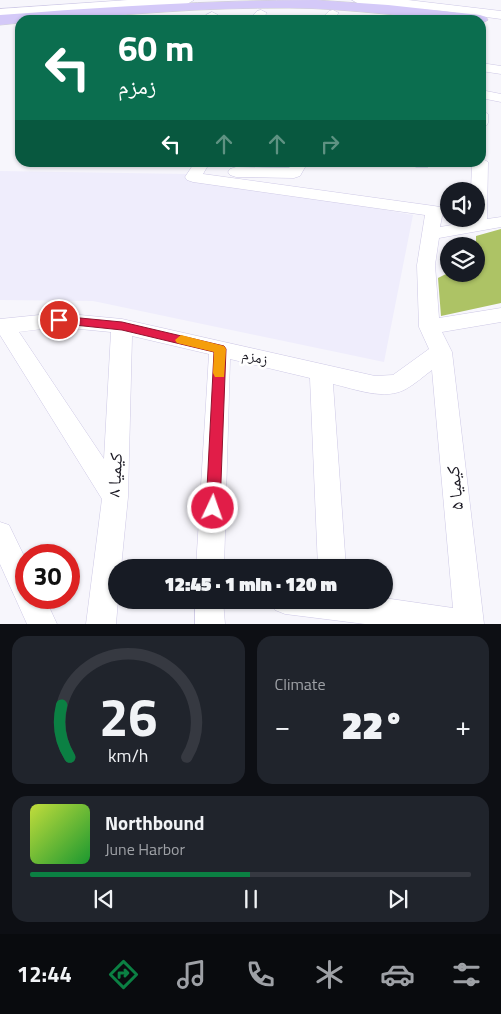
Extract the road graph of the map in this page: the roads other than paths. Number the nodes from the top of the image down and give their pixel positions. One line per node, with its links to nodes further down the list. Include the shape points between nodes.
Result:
1 (187, 0): 5 (street)
2 (359, 0): 3 (street)
3 (383, 1): 4 (street)
4 (444, 4): 8 (street)
5 (0, 14)
6 (112, 15): 7 (main road, via 209,6 279,4)
7 (436, 15)
8 (501, 15)
9 (486, 21): 10 (main road)
10 (501, 23)
11 (14, 24): 13 (main road)
12 (486, 28): 14 (main road)
13 (0, 30)
14 (501, 30)
15 (486, 68): 16 (street)
16 (501, 70)
17 (486, 95): 18 (street)
18 (501, 98)
19 (298, 167): 21 (street, via 294,173)
20 (480, 167): 22 (street)
21 (201, 173): 26 (street, via 434,211)
22 (479, 182)
23 (501, 222): 24 (street)
24 (485, 225)
25 (478, 227): 26 (street)
26 (431, 234): 30 (street, via 426,265)
27 (501, 314): 30 (street)
28 (2, 326): 29 (street, زمزم, via 59,320); 34 (street)
29 (122, 326): 31 (street, زمزم); 34 (street, کیمیا ۸)
30 (429, 327): 32 (street, کیمیا ۵)
31 (220, 349): 33 (street, زمزم); 37 (street)
32 (441, 352): 33 (street, زمزم, via 398,383 375,385); 48 (street, کیمیا ۵)
33 (322, 373): 38 (street)
34 (114, 497): 36 (street, کیمیا ۸)
35 (0, 534): 39 (street)
36 (111, 559)
37 (210, 559)
38 (332, 559)
39 (15, 566)
40 (108, 601): 45 (street, کیمیا ۸)
41 (35, 609): 44 (street)
42 (209, 609): 46 (street)
43 (334, 610): 47 (street)
44 (42, 624)
45 (101, 624)
46 (210, 624)
47 (460, 624)
48 (469, 624)

